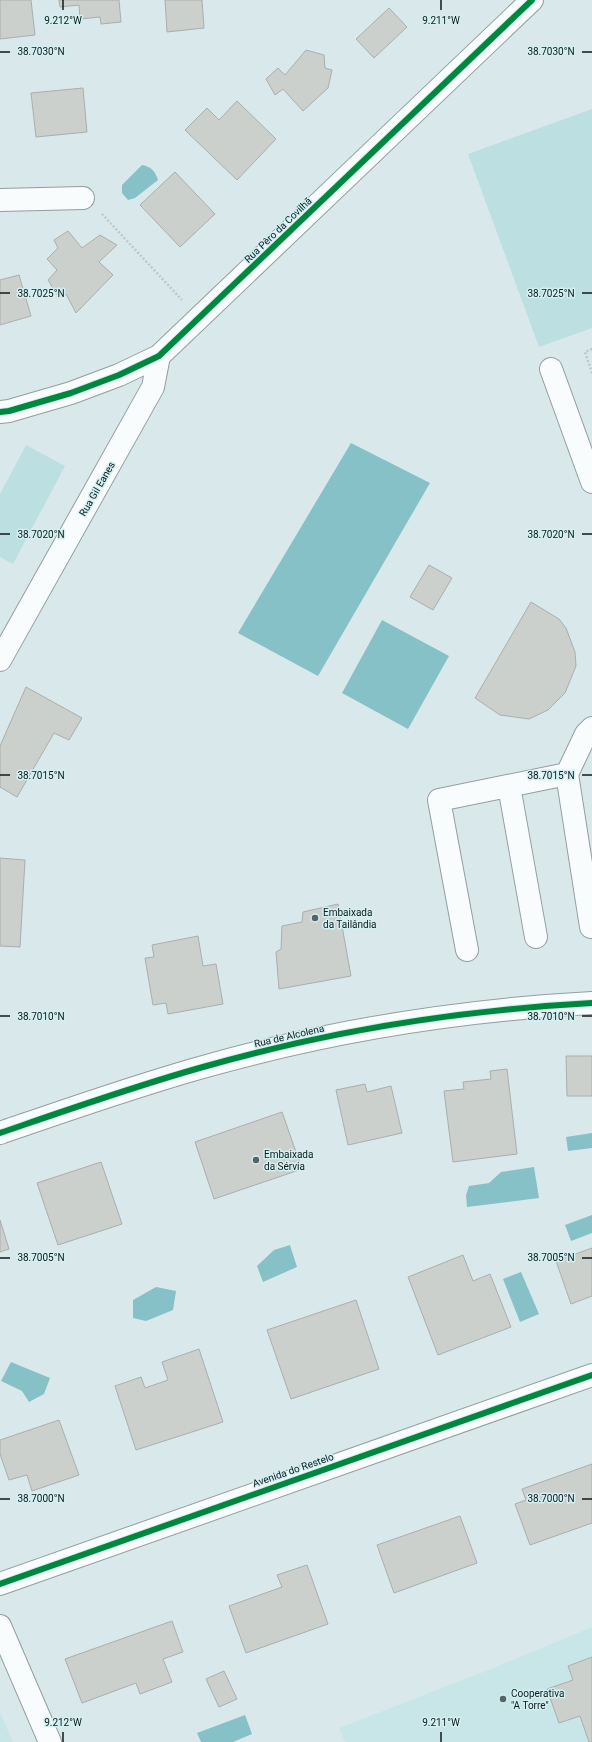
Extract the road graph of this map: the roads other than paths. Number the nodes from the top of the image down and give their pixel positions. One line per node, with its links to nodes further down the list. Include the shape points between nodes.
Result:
1 (525, 3): 4 (street, Rua Pêro da Covilhã)
2 (83, 198): 3 (street)
3 (0, 200)
4 (159, 356): 6 (street, Rua Pêro da Covilhã, via 119,375 71,393); 8 (street, Rua Gil Eanes, via 153,387)
5 (551, 369): 7 (street)
6 (0, 412)
7 (592, 482)
8 (0, 660)
9 (592, 728): 10 (street, via 586,734)
10 (567, 774): 11 (street); 12 (street)
11 (509, 786): 13 (street); 14 (street, via 439,800)
12 (591, 927)
13 (536, 937)
14 (467, 950)
15 (592, 1003): 16 (street, Rua de Alcolena, via 426,1020 278,1048 133,1088)
16 (0, 1133)
17 (592, 1375): 18 (street, Avenida do Restelo)
18 (0, 1584)
19 (0, 1626): 20 (street)
20 (50, 1742)

